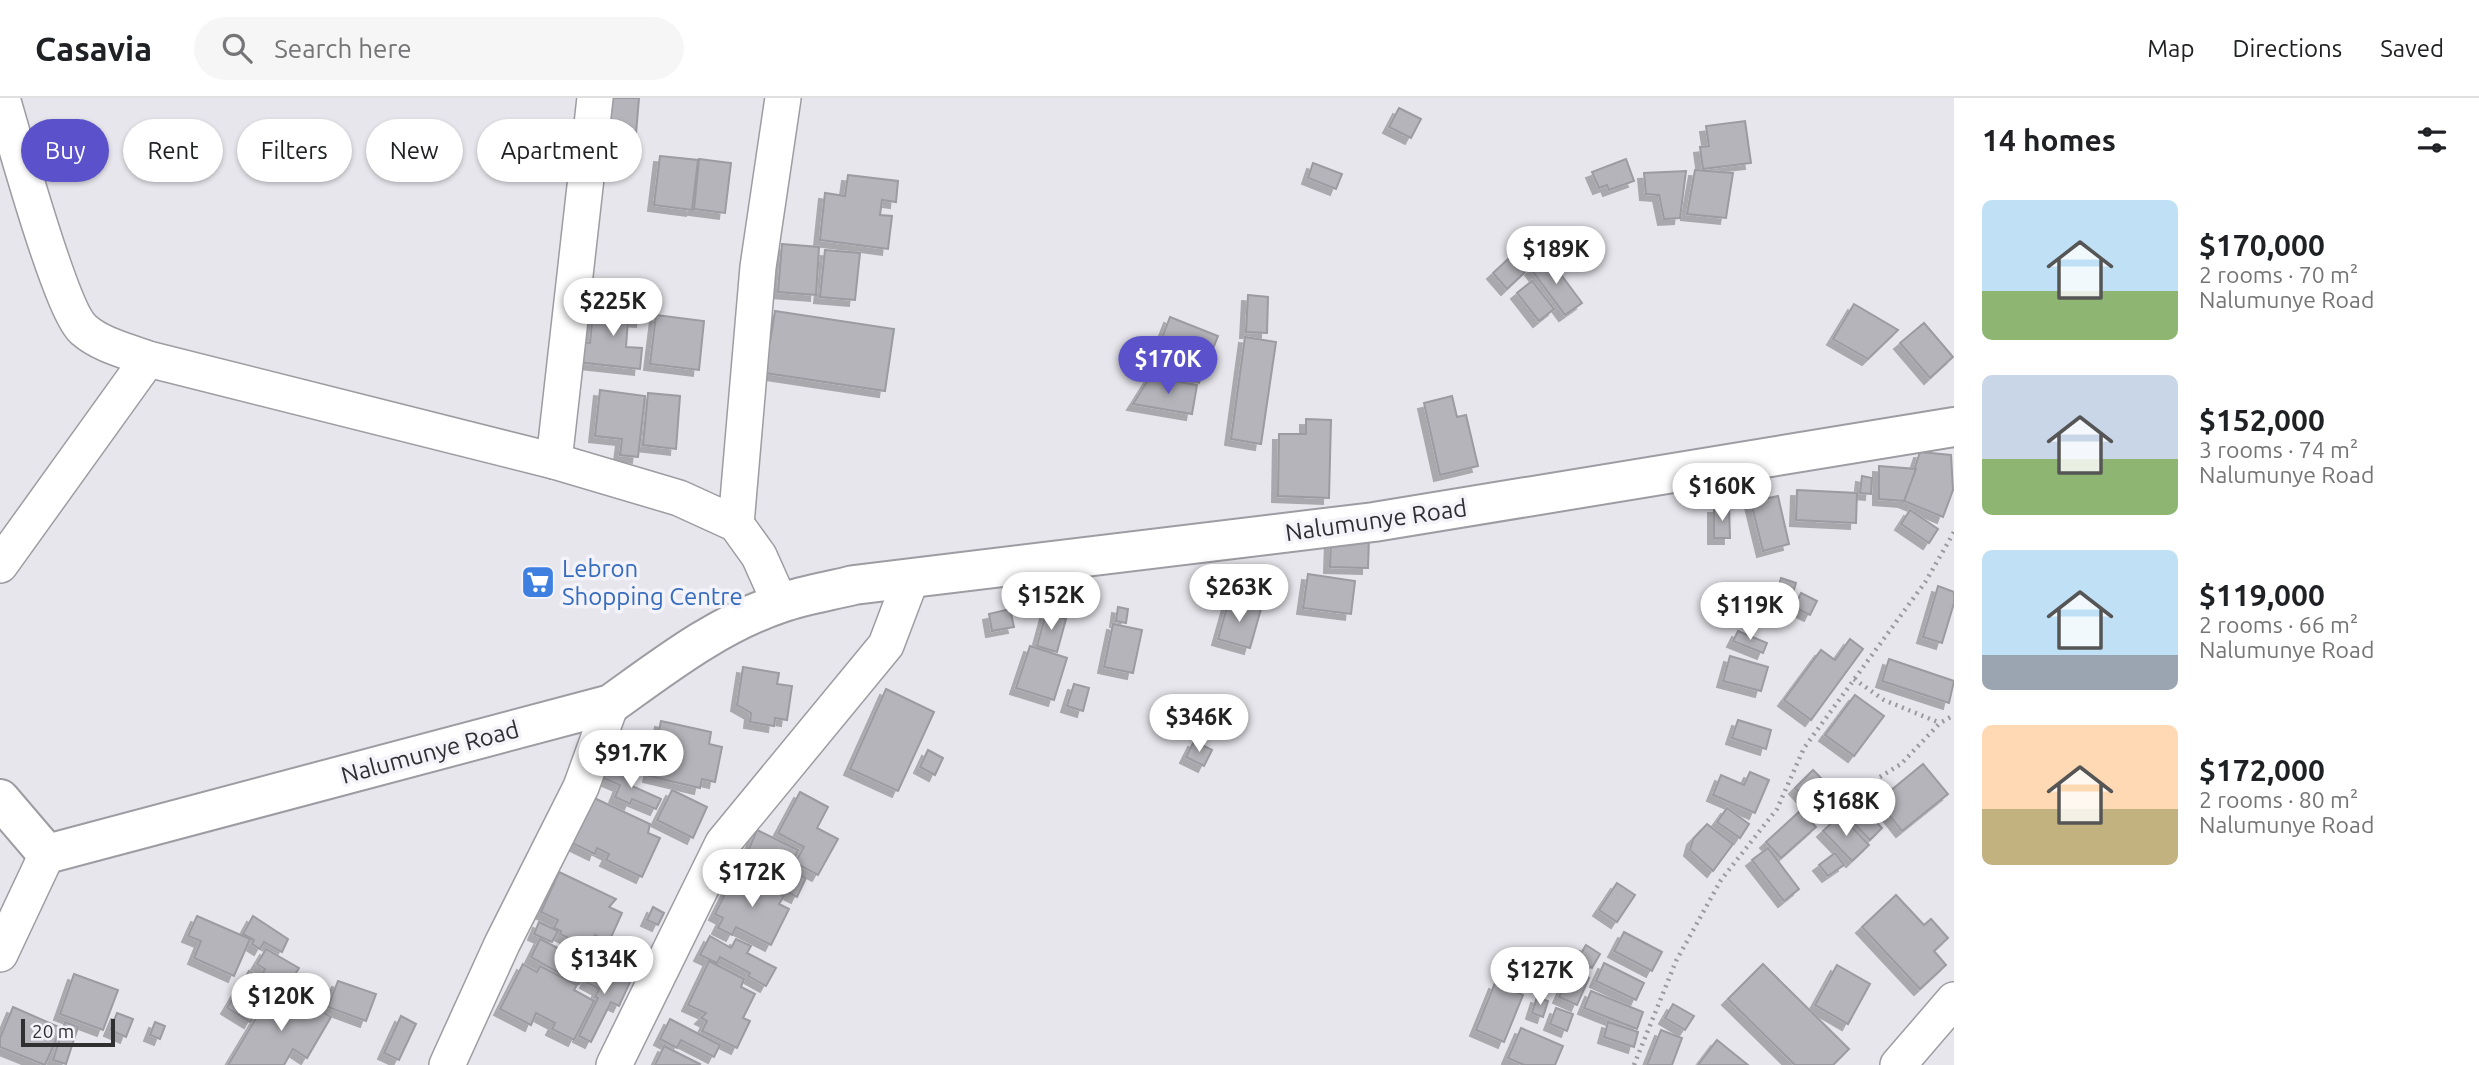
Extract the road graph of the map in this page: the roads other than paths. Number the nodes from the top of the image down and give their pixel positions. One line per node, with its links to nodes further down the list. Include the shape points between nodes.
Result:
1 (2, 98): 4 (street, via 74,315 82,329 99,340)
2 (595, 98): 6 (street)
3 (783, 98): 7 (street, via 758,267)
4 (148, 359): 6 (street); 8 (street)
5 (1954, 427): 9 (street, Nalumunye Road, via 1374,522)
6 (554, 461): 7 (street, via 679,499)
7 (736, 524): 10 (street, via 759,556)
8 (0, 565)
9 (911, 579): 10 (street, Nalumunye Road, via 854,585); 17 (street, via 886,645 723,843)
10 (780, 603): 11 (street, Nalumunye Road, via 695,645)
11 (611, 704): 13 (street, Nalumunye Road); 16 (street, via 581,787)
12 (0, 799): 13 (street)
13 (47, 854): 14 (street)
14 (0, 954)
15 (1954, 1000): 18 (street)
16 (447, 1065)
17 (614, 1065)
18 (1898, 1065)

